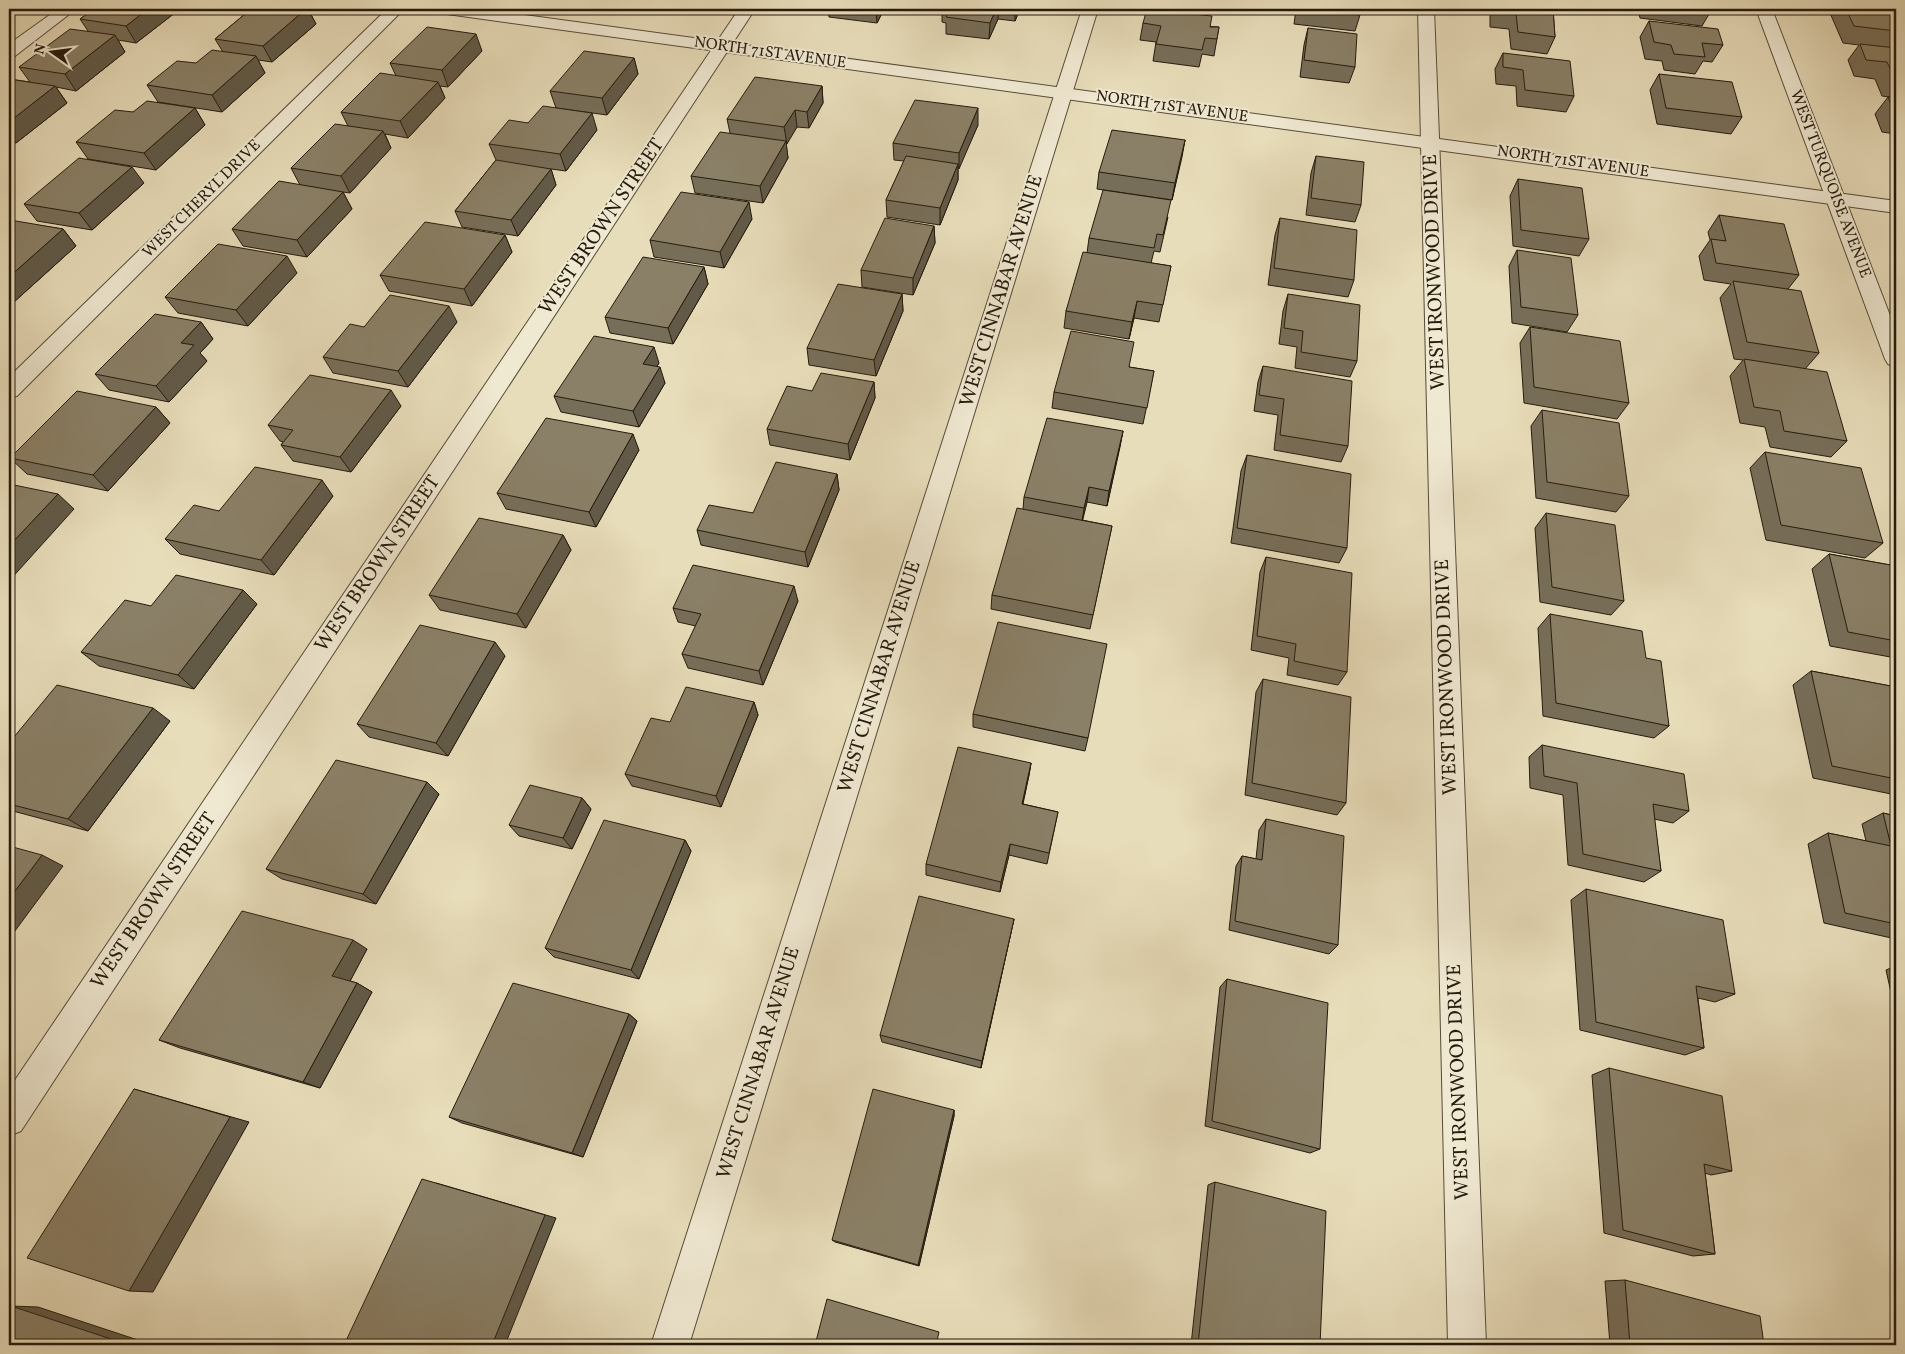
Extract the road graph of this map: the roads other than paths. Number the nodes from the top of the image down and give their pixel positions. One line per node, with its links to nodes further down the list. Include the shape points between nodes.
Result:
1 (68, 9): 9 (street)
2 (396, 9): 15 (street, WEST CHERYL DRIVE)
3 (447, 9): 8 (street, NORTH 71ST AVENUE)
4 (747, 9): 8 (street, WEST BROWN STREET)
5 (1090, 9): 10 (street, WEST CINNABAR AVENUE)
6 (1426, 9): 11 (street, WEST IRONWOOD DRIVE)
7 (1764, 9): 12 (street, WEST TURQUOISE AVENUE)
8 (722, 46): 10 (street, NORTH 71ST AVENUE); 16 (street, WEST BROWN STREET)
9 (9, 52)
10 (1064, 92): 11 (street, NORTH 71ST AVENUE); 17 (street, WEST CINNABAR AVENUE)
11 (1431, 143): 12 (street, NORTH 71ST AVENUE); 18 (street, WEST IRONWOOD DRIVE)
12 (1836, 198): 13 (street, NORTH 71ST AVENUE); 14 (street, WEST TURQUOISE AVENUE)
13 (1896, 207)
14 (1896, 359)
15 (9, 390)
16 (9, 1119)
17 (670, 1345)
18 (1467, 1345)

